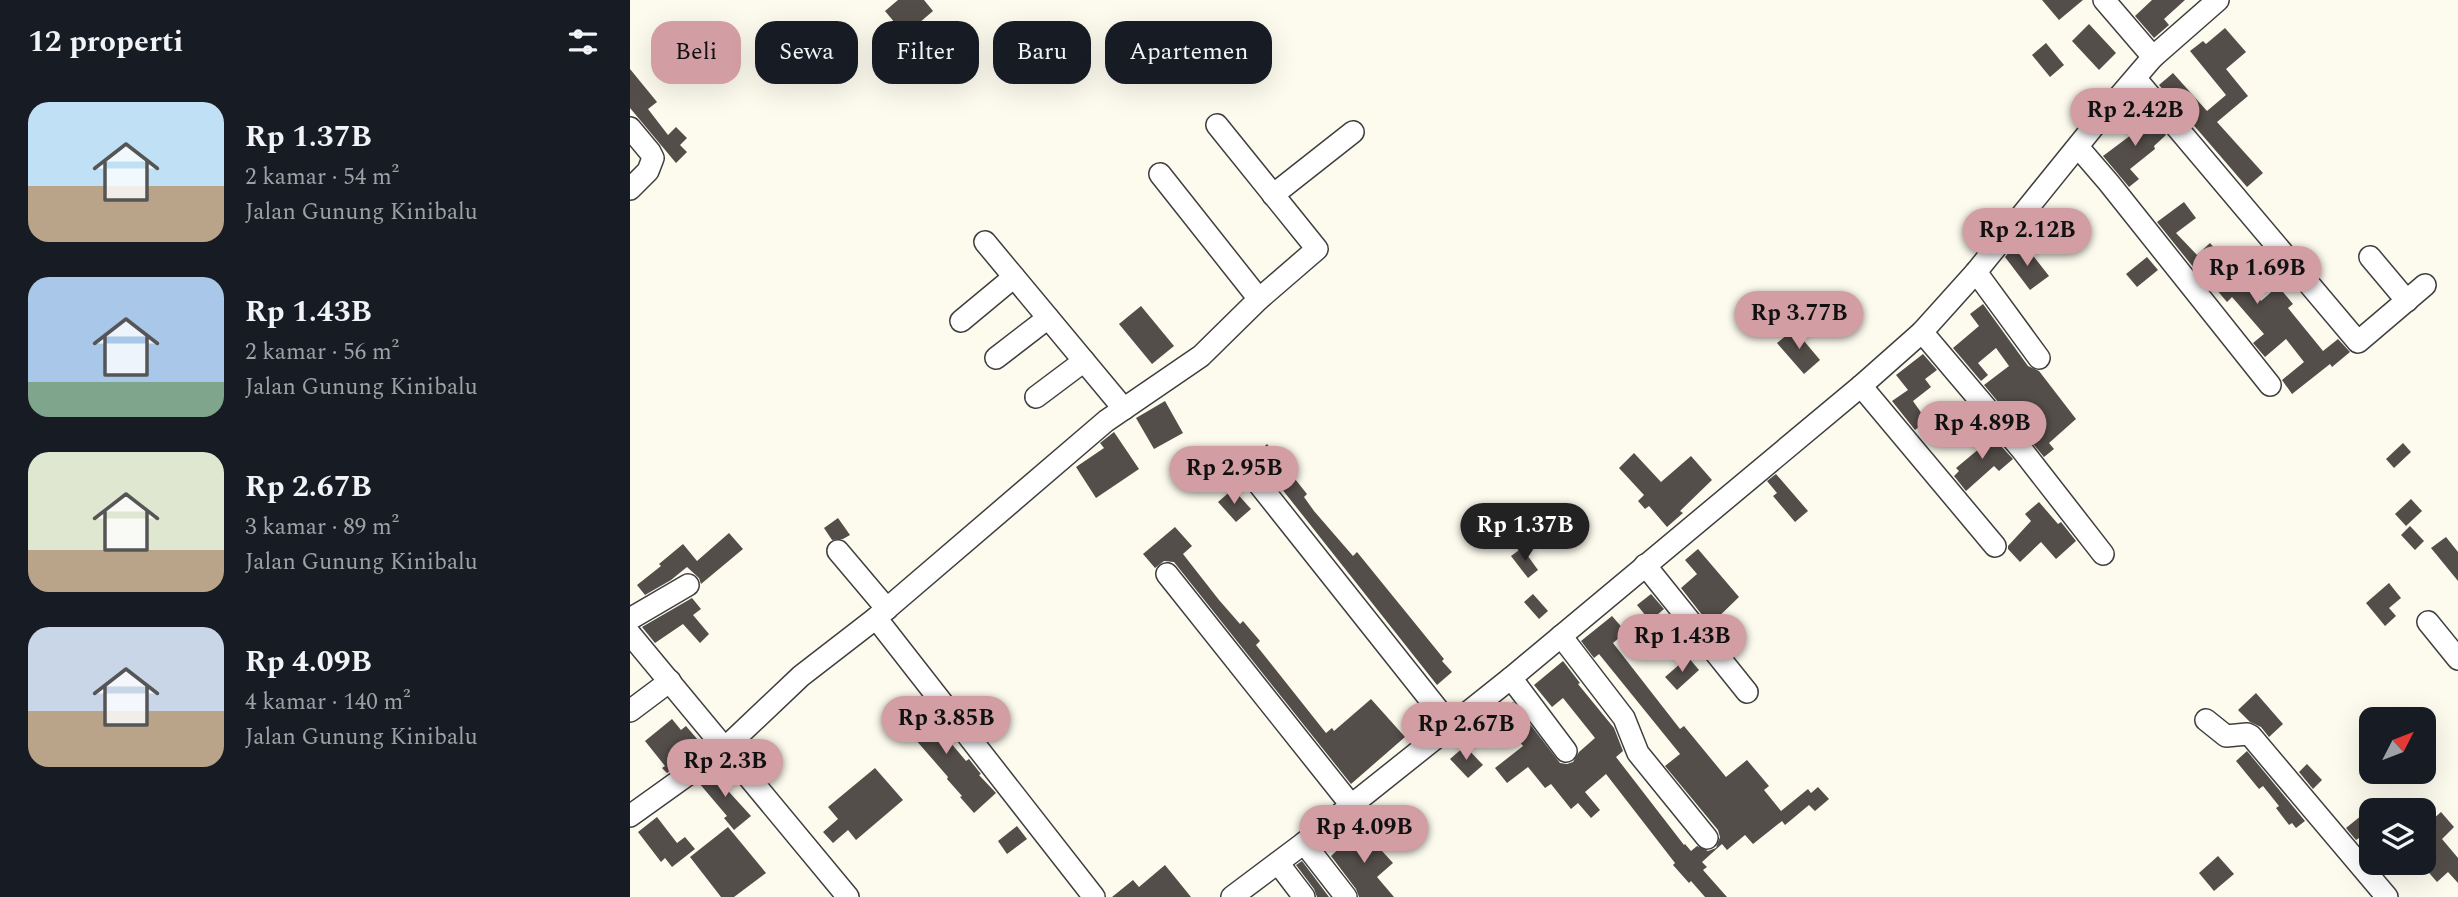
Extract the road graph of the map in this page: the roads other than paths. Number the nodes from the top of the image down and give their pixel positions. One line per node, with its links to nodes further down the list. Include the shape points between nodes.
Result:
1 (2104, 0): 3 (street)
2 (2218, 0): 3 (street)
3 (2153, 57): 4 (street)
4 (2136, 79): 8 (street); 18 (street, via 2358,342)
5 (1217, 125): 11 (street)
6 (630, 128): 10 (street, via 653,158 648,171)
7 (1353, 132): 11 (street)
8 (2078, 147): 14 (street); 25 (street)
9 (1160, 174): 17 (street)
10 (630, 189)
11 (1273, 195): 17 (street, via 1317,249)
12 (985, 242): 15 (street)
13 (2370, 257): 18 (street)
14 (1976, 272): 21 (street); 23 (street)
15 (1014, 278): 19 (street); 20 (street)
16 (2426, 285): 18 (street)
17 (1259, 299): 28 (street, via 1201,356)
18 (2407, 301)
19 (1048, 318): 22 (street); 24 (street)
20 (961, 321)
21 (1922, 332): 26 (street); 32 (street)
22 (996, 358)
23 (2039, 358)
24 (1084, 361): 27 (street); 28 (street)
25 (2270, 385)
26 (1861, 386): 30 (street); 33 (street)
27 (1036, 397)
28 (1124, 409): 36 (street)
29 (1250, 473): 47 (street)
30 (1995, 546)
31 (838, 551): 36 (street)
32 (2103, 554)
33 (1645, 565): 40 (street); 44 (street)
34 (1167, 575): 50 (street)
35 (688, 585): 37 (street)
36 (881, 614): 48 (street, via 801,676); 56 (street)
37 (630, 620)
38 (2428, 622): 41 (street)
39 (630, 634): 43 (street)
40 (1561, 636): 42 (street); 52 (street, via 1625,718 1638,753)
41 (2458, 659)
42 (1511, 678): 47 (street); 49 (street)
43 (670, 681): 45 (street); 48 (street)
44 (1747, 692)
45 (630, 711)
46 (2206, 720): 60 (street, via 2226,736 2251,736)
47 (1451, 726): 50 (street)
48 (725, 748): 51 (street); 55 (street)
49 (1566, 751)
50 (1351, 805): 53 (street)
51 (630, 816)
52 (1707, 838)
53 (1304, 843): 54 (street); 59 (street)
54 (1278, 863): 57 (street); 58 (street)
55 (848, 897)
56 (1094, 897)
57 (1233, 897)
58 (1304, 897)
59 (1346, 897)
60 (2387, 897)

